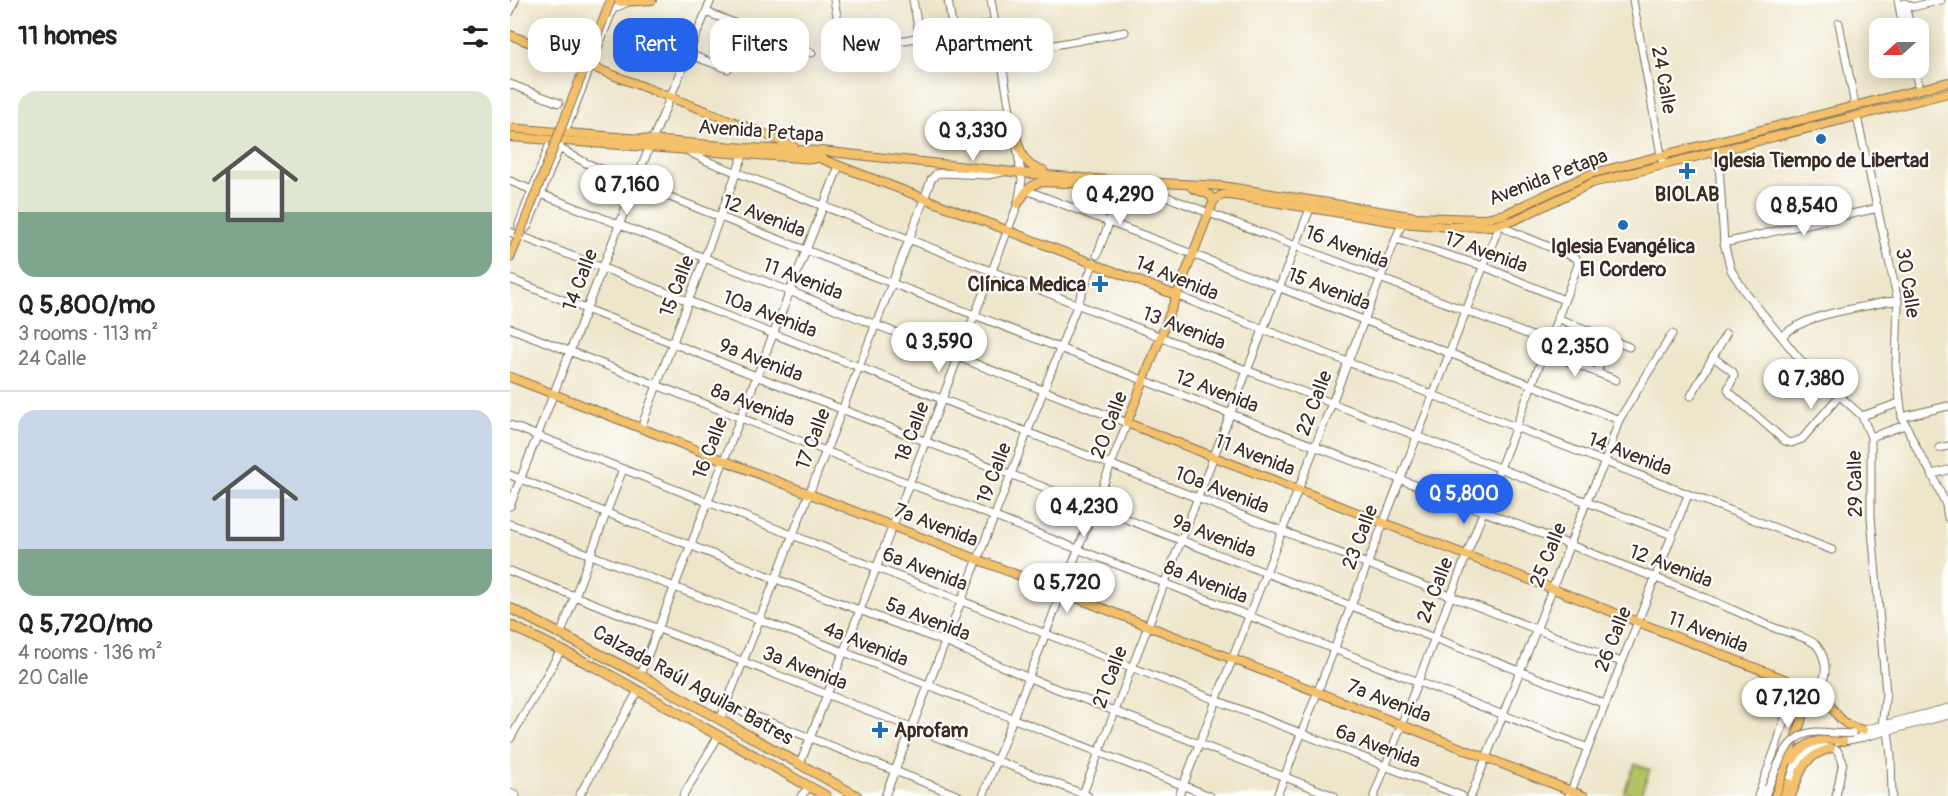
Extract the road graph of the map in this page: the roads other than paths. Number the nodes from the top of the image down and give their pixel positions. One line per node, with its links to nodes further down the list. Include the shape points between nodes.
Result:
1 (515, 0): 15 (street)
2 (607, 0): 22 (street)
3 (613, 0): 13 (main road); 87 (main road, bridge)
4 (652, 0): 13 (main road)
5 (711, 0): 16 (street, 14 Calle)
6 (834, 0): 28 (street, via 845,48)
7 (913, 0): 17 (street)
8 (948, 0): 18 (street)
9 (991, 0): 19 (street, 18 Calle)
10 (1633, 0): 60 (street, 24 Calle)
11 (1898, 0): 20 (street)
12 (1941, 0): 14 (street, via 1913,7)
13 (629, 2): 26 (street, via 613,9)
14 (1905, 2): 21 (street)
15 (510, 12)
16 (706, 12): 24 (street, 14 Calle); 31 (street)
17 (916, 18)
18 (951, 18)
19 (994, 18)
20 (1901, 18)
21 (1908, 18)
22 (601, 19)
23 (1839, 23): 44 (street)
24 (698, 30)
25 (1125, 32): 30 (street)
26 (601, 34)
27 (510, 35): 29 (main road, 14 Avenida)
28 (913, 39)
29 (528, 42)
30 (1053, 45)
31 (812, 53)
32 (601, 71): 42 (main road, 14 Avenida)
33 (584, 72): 49 (street)
34 (681, 72): 42 (street, 14 Calle)
35 (1003, 72): 46 (street, 18 Calle)
36 (1916, 78): 39 (street)
37 (1948, 82): 39 (main road, Avenida Petapa)
38 (510, 84): 43 (street)
39 (1919, 89): 41 (main road); 44 (main road, Avenida Petapa)
40 (1948, 93): 41 (main road, Avenida Petapa)
41 (1934, 96): 45 (main road, Avenida Petapa)
42 (671, 97): 48 (main road, 14 Avenida); 51 (street, 14 Calle)
43 (559, 103)
44 (1855, 106): 60 (main road, Avenida Petapa)
45 (1857, 117): 58 (main road, Avenida Petapa); 79 (street, 30 Calle)
46 (1012, 125): 65 (street, 18 Calle); 69 (main road, via 1032,168 1104,174)
47 (510, 128): 49 (main road, Avenida Petapa)
48 (751, 129): 56 (main road, 14 Avenida); 57 (main road)
49 (561, 132): 51 (main road, Avenida Petapa)
50 (510, 137): 52 (main road, Avenida Petapa)
51 (653, 139): 54 (street, 14 Calle); 57 (main road, Avenida Petapa)
52 (551, 141): 53 (main road, Avenida Petapa); 71 (street)
53 (560, 145): 54 (main road, Avenida Petapa); 68 (street, 12 Avenida, via 586,163); 73 (street)
54 (649, 148): 55 (main road, Avenida Petapa); 68 (street, 14 Calle)
55 (686, 150): 57 (main road, Avenida Petapa); 63 (street, 13 Avenida)
56 (800, 150): 57 (main road, Avenida Petapa); 59 (main road, 14 Avenida); 62 (main road, Avenida Petapa)
57 (745, 151): 59 (main road, Avenida Petapa); 63 (street, 15 Calle)
58 (1715, 152): 60 (main road, Avenida Petapa); 90 (street, 29 Calle)
59 (821, 159): 61 (main road, 14 Avenida)
60 (1662, 160): 77 (main road, Avenida Petapa, via 1590,174 1492,218 1452,220); 84 (main road, Avenida Petapa, via 1592,183)
61 (838, 166): 74 (main road, 14 Avenida); 78 (street, 16 Calle)
62 (1008, 171): 64 (street, Avenida Petapa, via 987,176); 65 (main road, Avenida Petapa)
63 (737, 173): 78 (street, 13 Avenida); 81 (street, 15 Calle)
64 (940, 173): 74 (street, 17 Calle, via 931,180)
65 (1022, 173): 69 (main road, Avenida Petapa); 76 (street, 18 Calle)
66 (510, 181): 71 (street)
67 (1135, 182): 69 (main road, Avenida Petapa); 70 (main road, Avenida Petapa); 80 (street, 16 Avenida)
68 (635, 183): 81 (street, 12 Avenida); 85 (street, 14 Calle)
69 (1121, 185): 72 (main road, via 1042,182); 82 (street, 19 Calle)
70 (1185, 186): 75 (main road); 77 (main road, Avenida Petapa, via 1222,186)
71 (532, 190): 87 (street)
72 (1026, 190): 76 (main road); 82 (street, 15 Avenida)
73 (541, 194): 85 (street, 11 Avenida); 87 (street, via 528,226)
74 (924, 197): 86 (main road, 14 Avenida); 89 (street, 17 Calle)
75 (1214, 200): 77 (main road, Avenida Petapa, via 1230,195); 80 (main road, 20 Calle)
76 (1018, 204): 86 (street, 18 Calle)
77 (1312, 205): 83 (main road, Avenida Petapa); 91 (street, 21 Calle)
78 (822, 206): 89 (street, 13 Avenida); 92 (street, 16 Calle)
79 (1878, 208): 90 (street); 108 (street, 30 Calle)
80 (1210, 212): 91 (street, 16 Avenida); 93 (main road, 20 Calle)
81 (720, 217): 92 (street, 12 Avenida); 95 (street, 15 Calle)
82 (1108, 222): 93 (street, 15 Avenida); 96 (street, 19 Calle)
83 (1402, 224): 84 (main road, Avenida Petapa); 88 (street, 22 Calle)
84 (1503, 224): 97 (street, 23 Calle); 107 (street, 24 Calle, via 1578,261)
85 (619, 226): 95 (street, 11 Avenida); 98 (street, 14 Calle)
86 (1008, 230): 96 (main road, 14 Avenida); 99 (street, 18 Calle)
87 (514, 234): 94 (main road); 98 (street, 10a Avenida)
88 (1396, 239): 97 (street, 17 Avenida); 100 (street, 22 Calle)
89 (909, 240): 99 (street, 13 Avenida); 102 (street, 17 Calle)
90 (1724, 243): 121 (street, 29 Calle, via 1735,277)
91 (1295, 245): 100 (street, 16 Avenida); 103 (street, 21 Calle)
92 (805, 250): 102 (street, 12 Avenida); 104 (street, 16 Calle)
93 (1194, 255): 103 (street, 15 Avenida); 105 (main road, 20 Calle)
94 (510, 258)
95 (705, 258): 104 (street, 11 Avenida); 106 (street, 15 Calle)
96 (1095, 259): 105 (main road, 14 Avenida); 109 (street, 19 Calle)
97 (1483, 266): 107 (street, 17 Avenida); 111 (street, 23 Calle)
98 (602, 267): 106 (street, 10a Avenida); 110 (street, 14 Calle)
99 (992, 272): 109 (street, 13 Avenida); 112 (street, 18 Calle)
100 (1381, 278): 111 (street, 16 Avenida); 114 (street, 22 Calle)
101 (510, 279): 110 (street, 9a Avenida)
102 (892, 283): 112 (street, 12 Avenida); 115 (street, 17 Calle)
103 (1278, 287): 114 (street, 15 Avenida); 117 (street, 21 Calle)
104 (789, 291): 115 (street, 11 Avenida); 118 (street, 16 Calle)
105 (1178, 296): 117 (street, 14 Avenida); 122 (main road, 20 Calle)
106 (689, 300): 118 (street, 10a Avenida); 125 (street, 15 Calle)
107 (1564, 300): 113 (street, 24 Calle)
108 (1898, 301): 121 (street, via 1807,321); 150 (street, 30 Calle)
109 (1077, 305): 122 (street, 13 Avenida); 127 (street, 19 Calle)
110 (586, 309): 125 (street, 9a Avenida); 128 (street, 14 Calle)
111 (1466, 311): 124 (street, 16 Avenida); 130 (street, 23 Calle)
112 (975, 315): 127 (street, 12 Avenida); 131 (street, 18 Calle)
113 (1557, 318): 123 (street); 124 (street, 24 Calle)
114 (1364, 321): 130 (street, 15 Avenida); 133 (street, 22 Calle)
115 (876, 325): 131 (street, 11 Avenida); 134 (street, 17 Calle)
116 (510, 328): 128 (street, 8a Avenida)
117 (1262, 330): 133 (street, 14 Avenida); 135 (street, 21 Calle)
118 (772, 333): 134 (street, 10a Avenida); 137 (street, 16 Calle)
119 (1672, 334): 157 (street, 25 Calle)
120 (1726, 334): 132 (street)
121 (1782, 336): 145 (street, 29 Calle, via 1802,362)
122 (1161, 337): 135 (street, 13 Avenida); 140 (main road, 20 Calle)
123 (1608, 340): 126 (street); 136 (street)
124 (1548, 342): 129 (street, 24 Calle)
125 (673, 344): 137 (street, 9a Avenida); 141 (street, 15 Calle)
126 (1629, 347)
127 (1060, 348): 140 (street, 12 Avenida); 143 (street, 19 Calle)
128 (570, 352): 141 (street, 8a Avenida); 144 (street, 14 Calle)
129 (1544, 352): 136 (street); 142 (street, 24 Calle)
130 (1449, 353): 142 (street, 15 Avenida); 146 (street, 23 Calle)
131 (958, 357): 143 (street, 11 Avenida); 148 (street, 18 Calle)
132 (1713, 357): 145 (street, via 1733,372 1730,393 1791,443 1802,440); 147 (street)
133 (1348, 363): 146 (street, 14 Avenida); 149 (street, 22 Calle)
134 (858, 366): 148 (street, 10a Avenida); 152 (street, 17 Calle)
135 (1246, 370): 149 (street, 13 Avenida); 153 (street, 21 Calle)
136 (1597, 373): 139 (street)
137 (756, 376): 152 (street, 9a Avenida); 156 (street, 16 Calle)
138 (510, 378): 144 (main road, 7a Avenida)
139 (1616, 380)
140 (1144, 381): 153 (street, 12 Avenida); 158 (main road, 20 Calle)
141 (657, 385): 156 (street, 8a Avenida); 162 (street, 15 Calle)
142 (1532, 385): 157 (street, 15 Avenida); 161 (street, 24 Calle)
143 (1043, 391): 158 (street, 11 Avenida); 163 (street, 19 Calle)
144 (554, 394): 162 (main road, 7a Avenida); 164 (street, 14 Calle)
145 (1840, 395): 154 (street, 29 Calle)
146 (1433, 396): 161 (street, 14 Avenida); 165 (street, 23 Calle)
147 (1690, 396)
148 (942, 399): 163 (street, 10a Avenida); 167 (street, 18 Calle)
149 (1332, 404): 165 (street, 13 Avenida); 169 (street, 22 Calle)
150 (1899, 404): 154 (street); 155 (street, 30 Calle)
151 (1948, 406): 155 (street)
152 (842, 409): 167 (street, 9a Avenida); 171 (street, 17 Calle)
153 (1229, 414): 169 (street, 12 Avenida); 172 (street, 21 Calle)
154 (1862, 416): 166 (street, 29 Calle)
155 (1902, 417): 160 (street, 30 Calle)
156 (740, 418): 171 (street, 8a Avenida); 173 (street, 16 Calle)
157 (1619, 420): 174 (street, 25 Calle)
158 (1127, 423): 172 (main road, 11 Avenida); 175 (street, 20 Calle)
159 (510, 425): 164 (street, 6a Avenida)
160 (1905, 425): 166 (street); 179 (street, 30 Calle)
161 (1515, 427): 174 (street, 14 Avenida); 176 (street, 24 Calle)
162 (641, 428): 173 (main road, 7a Avenida)
163 (1027, 433): 175 (street, 10a Avenida); 181 (street, 19 Calle)
164 (538, 436): 177 (street, 6a Avenida); 182 (street, 14 Calle)
165 (1417, 436): 176 (street, 13 Avenida); 183 (street, 23 Calle)
166 (1871, 437): 267 (street, 29 Calle, via 1871,517 1886,693)
167 (925, 442): 181 (street, 9a Avenida); 184 (street, 18 Calle)
168 (1948, 446): 170 (street)
169 (1315, 447): 183 (street, 12 Avenida); 185 (street, 22 Calle)
170 (1940, 448)
171 (826, 451): 184 (street, 8a Avenida); 186 (street, 17 Calle)
172 (1213, 456): 185 (main road, 11 Avenida); 188 (street, 21 Calle)
173 (723, 460): 186 (main road, 7a Avenida); 189 (street, 16 Calle)
174 (1605, 462): 187 (street, 14 Avenida); 190 (street, 25 Calle)
175 (1111, 465): 188 (street, 10a Avenida); 192 (street, 20 Calle)
176 (1500, 468): 190 (street, 13 Avenida); 193 (street, 24 Calle)
177 (623, 469): 189 (street, 6a Avenida); 194 (street)
178 (1948, 470): 179 (street)
179 (1932, 474): 196 (street, 30 Calle)
180 (510, 475): 182 (street, 5a Avenida)
181 (1011, 475): 192 (street, 9a Avenida); 195 (street, 19 Calle)
182 (521, 479): 191 (street, 14 Calle); 194 (street, 5a Avenida)
183 (1400, 480): 193 (street, 12 Avenida); 197 (street, 23 Calle)
184 (910, 484): 195 (street, 8a Avenida); 199 (street, 18 Calle)
185 (1298, 490): 197 (main road, 11 Avenida); 200 (street, 22 Calle)
186 (809, 494): 199 (main road, 7a Avenida); 201 (street, 17 Calle)
187 (1688, 495): 202 (street, 26 Calle); 207 (street, 14 Avenida)
188 (1197, 498): 200 (street, 10a Avenida); 203 (street, 21 Calle)
189 (707, 502): 201 (street, 6a Avenida); 204 (street, 16 Calle)
190 (1586, 503): 202 (street, 13 Avenida); 205 (street, 25 Calle)
191 (510, 506)
192 (1095, 507): 203 (street, 9a Avenida); 206 (street, 20 Calle)
193 (1483, 512): 205 (street, 12 Avenida); 208 (street, 24 Calle)
194 (608, 513): 204 (street, 5a Avenida); 209 (street)
195 (994, 517): 206 (street, 8a Avenida); 210 (street, 19 Calle)
196 (1948, 518)
197 (1383, 523): 208 (main road, 11 Avenida); 211 (street, 23 Calle)
198 (510, 524): 209 (street, 4a Avenida)
199 (893, 526): 210 (main road, 7a Avenida); 212 (street, 18 Calle)
200 (1282, 532): 211 (street, 10a Avenida); 214 (street, 22 Calle)
201 (793, 535): 212 (street, 6a Avenida); 216 (street, 17 Calle)
202 (1672, 535): 215 (street, 26 Calle)
203 (1180, 540): 214 (street, 9a Avenida); 217 (street, 21 Calle)
204 (690, 545): 216 (street, 5a Avenida); 218 (street, 16 Calle)
205 (1570, 545): 215 (street, 12 Avenida); 219 (street, 25 Calle)
206 (1078, 549): 217 (street, 8a Avenida); 220 (street, 20 Calle)
207 (1832, 550)
208 (1466, 555): 219 (main road, 11 Avenida); 222 (street, 24 Calle)
209 (591, 556): 218 (street, 4a Avenida); 221 (street)
210 (978, 559): 220 (main road, 7a Avenida); 223 (street, 19 Calle)
211 (1367, 564): 222 (street, 10a Avenida); 224 (street, 23 Calle)
212 (876, 568): 223 (street, 6a Avenida); 226 (street, 18 Calle)
213 (510, 571): 221 (street, 3a Avenida)
214 (1266, 574): 224 (street, 9a Avenida); 227 (street, 22 Calle)
215 (1655, 578): 229 (street, 26 Calle); 251 (street, 12 Avenida, via 1813,642 1826,670 1822,682)
216 (776, 579): 226 (street, 5a Avenida); 228 (street, 17 Calle)
217 (1164, 583): 227 (street, 8a Avenida); 231 (street, 21 Calle)
218 (674, 588): 228 (street, 4a Avenida); 232 (street, 16 Calle)
219 (1552, 589): 229 (main road, 11 Avenida); 233 (street, 25 Calle)
220 (1062, 592): 231 (main road, 7a Avenida); 235 (street, 20 Calle)
221 (575, 597): 232 (street, 3a Avenida); 234 (street)
222 (1450, 597): 233 (street, 10a Avenida); 236 (street, 24 Calle)
223 (962, 601): 235 (street, 6a Avenida); 237 (street, 19 Calle)
224 (1351, 607): 236 (street, 9a Avenida); 238 (street, 23 Calle)
225 (510, 608): 234 (highway, Calzada Raúl Aguilar Batres)
226 (860, 611): 237 (street, 5a Avenida); 240 (street, 18 Calle)
227 (1249, 616): 238 (street, 8a Avenida); 241 (street, 22 Calle)
228 (759, 620): 240 (street, 4a Avenida); 242 (street, 17 Calle)
229 (1637, 622): 243 (street, 26 Calle); 249 (main road, 11 Avenida)
230 (510, 625): 239 (highway, Calzada Raúl Aguilar Batres)
231 (1148, 626): 241 (main road, 7a Avenida); 244 (street, 21 Calle)
232 (658, 628): 242 (street, 3a Avenida); 246 (street, 16 Calle)
233 (1536, 629): 243 (street, 10a Avenida); 245 (street, 25 Calle)
234 (561, 633): 246 (highway, Calzada Raúl Aguilar Batres)
235 (1046, 634): 244 (street, 6a Avenida); 247 (street, 20 Calle)
236 (1434, 639): 245 (street, 9a Avenida); 248 (street, 24 Calle)
237 (945, 642): 247 (street, 5a Avenida); 250 (street, 19 Calle)
238 (1334, 649): 248 (street, 8a Avenida); 254 (street, 23 Calle)
239 (561, 650): 253 (highway, Calzada Raúl Aguilar Batres); 272 (street)
240 (844, 652): 250 (street, 4a Avenida); 255 (street, 18 Calle)
241 (1233, 658): 254 (main road, 7a Avenida); 256 (street, 22 Calle)
242 (743, 661): 255 (street, 3a Avenida); 258 (street, 17 Calle)
243 (1621, 662): 257 (street, 26 Calle)
244 (1131, 667): 256 (street, 6a Avenida); 260 (street, 21 Calle)
245 (1520, 672): 257 (street, 9a Avenida); 261 (street, 25 Calle)
246 (640, 675): 263 (highway, Calzada Raúl Aguilar Batres)
247 (1029, 678): 260 (street, 5a Avenida); 264 (street, 20 Calle)
248 (1418, 682): 261 (street, 8a Avenida); 265 (street, 24 Calle)
249 (1792, 682): 251 (main road, 11 Avenida); 252 (main road)
250 (928, 686): 264 (street, 4a Avenida); 266 (street, 19 Calle)
251 (1812, 687): 268 (main road, via 1824,696 1844,724)
252 (1802, 690): 282 (main road, via 1803,714); 308 (street, via 1795,691 1791,698)
253 (638, 691): 270 (highway, Calzada Raúl Aguilar Batres); 293 (street)
254 (1318, 691): 265 (main road, 7a Avenida); 269 (street, 23 Calle)
255 (827, 694): 266 (street, 3a Avenida); 271 (street, 18 Calle)
256 (1216, 700): 269 (street, 6a Avenida); 274 (street, 22 Calle)
257 (1605, 704): 275 (street, 26 Calle)
258 (726, 705): 263 (street, 17 Calle); 271 (street)
259 (1948, 708): 267 (street)
260 (1114, 711): 274 (street, 5a Avenida); 277 (street, 21 Calle)
261 (1503, 715): 275 (street, 8a Avenida); 278 (street, 25 Calle)
262 (1948, 715): 267 (street)
263 (720, 720): 280 (highway, Calzada Raúl Aguilar Batres)
264 (1012, 720): 277 (street, 4a Avenida); 279 (street, 20 Calle)
265 (1401, 724): 278 (main road, 7a Avenida); 281 (street, 24 Calle)
266 (912, 727): 279 (street, 3a Avenida); 283 (street, 19 Calle)
267 (1885, 728): 268 (street); 273 (street); 313 (street, 29 Calle, via 1891,756)
268 (1863, 730): 288 (street, bridge, via 1800,736 1785,749)
269 (1301, 734): 281 (street, 6a Avenida); 284 (street, 23 Calle)
270 (719, 735): 287 (highway, Calzada Raúl Aguilar Batres); 294 (street)
271 (810, 738): 280 (street, 18 Calle); 283 (street)
272 (510, 739)
273 (1843, 741): 282 (main road, via 1806,744); 285 (street, via 1805,750 1796,761)
274 (1199, 745): 284 (street, 5a Avenida); 286 (street, 22 Calle)
275 (1588, 748): 290 (street, 26 Calle)
276 (1831, 748): 285 (street, via 1806,753); 311 (main road, via 1806,761); 312 (street, via 1840,752 1843,762)
277 (1098, 753): 286 (street, 4a Avenida); 291 (street, 21 Calle)
278 (1487, 757): 290 (main road, 7a Avenida); 306 (street, 25 Calle)
279 (997, 760): 291 (street, 3a Avenida); 299 (street, 20 Calle)
280 (800, 764): 296 (highway, Calzada Raúl Aguilar Batres)
281 (1385, 766): 304 (street, 24 Calle); 305 (street, 6a Avenida)
282 (1787, 767): 309 (main road)
283 (895, 771): 297 (street, 19 Calle); 298 (street)
284 (1284, 778): 302 (street, 23 Calle); 303 (street, 5a Avenida)
285 (1789, 783): 310 (main road)
286 (1183, 786): 300 (street, 22 Calle); 301 (street, 4a Avenida)
287 (817, 792): 295 (street)
288 (1767, 792)
289 (510, 793): 292 (street)
290 (1570, 794): 307 (main road, 7a Avenida)
291 (1084, 795)
292 (516, 796)
293 (579, 796)
294 (683, 796)
295 (801, 796)
296 (857, 796)
297 (885, 796)
298 (959, 796)
299 (983, 796)
300 (1179, 796)
301 (1210, 796)
302 (1277, 796)
303 (1335, 796)
304 (1374, 796)
305 (1462, 796)
306 (1472, 796)
307 (1584, 796)
308 (1758, 796)
309 (1775, 796)
310 (1784, 796)
311 (1791, 796)
312 (1836, 796)
313 (1892, 796)

